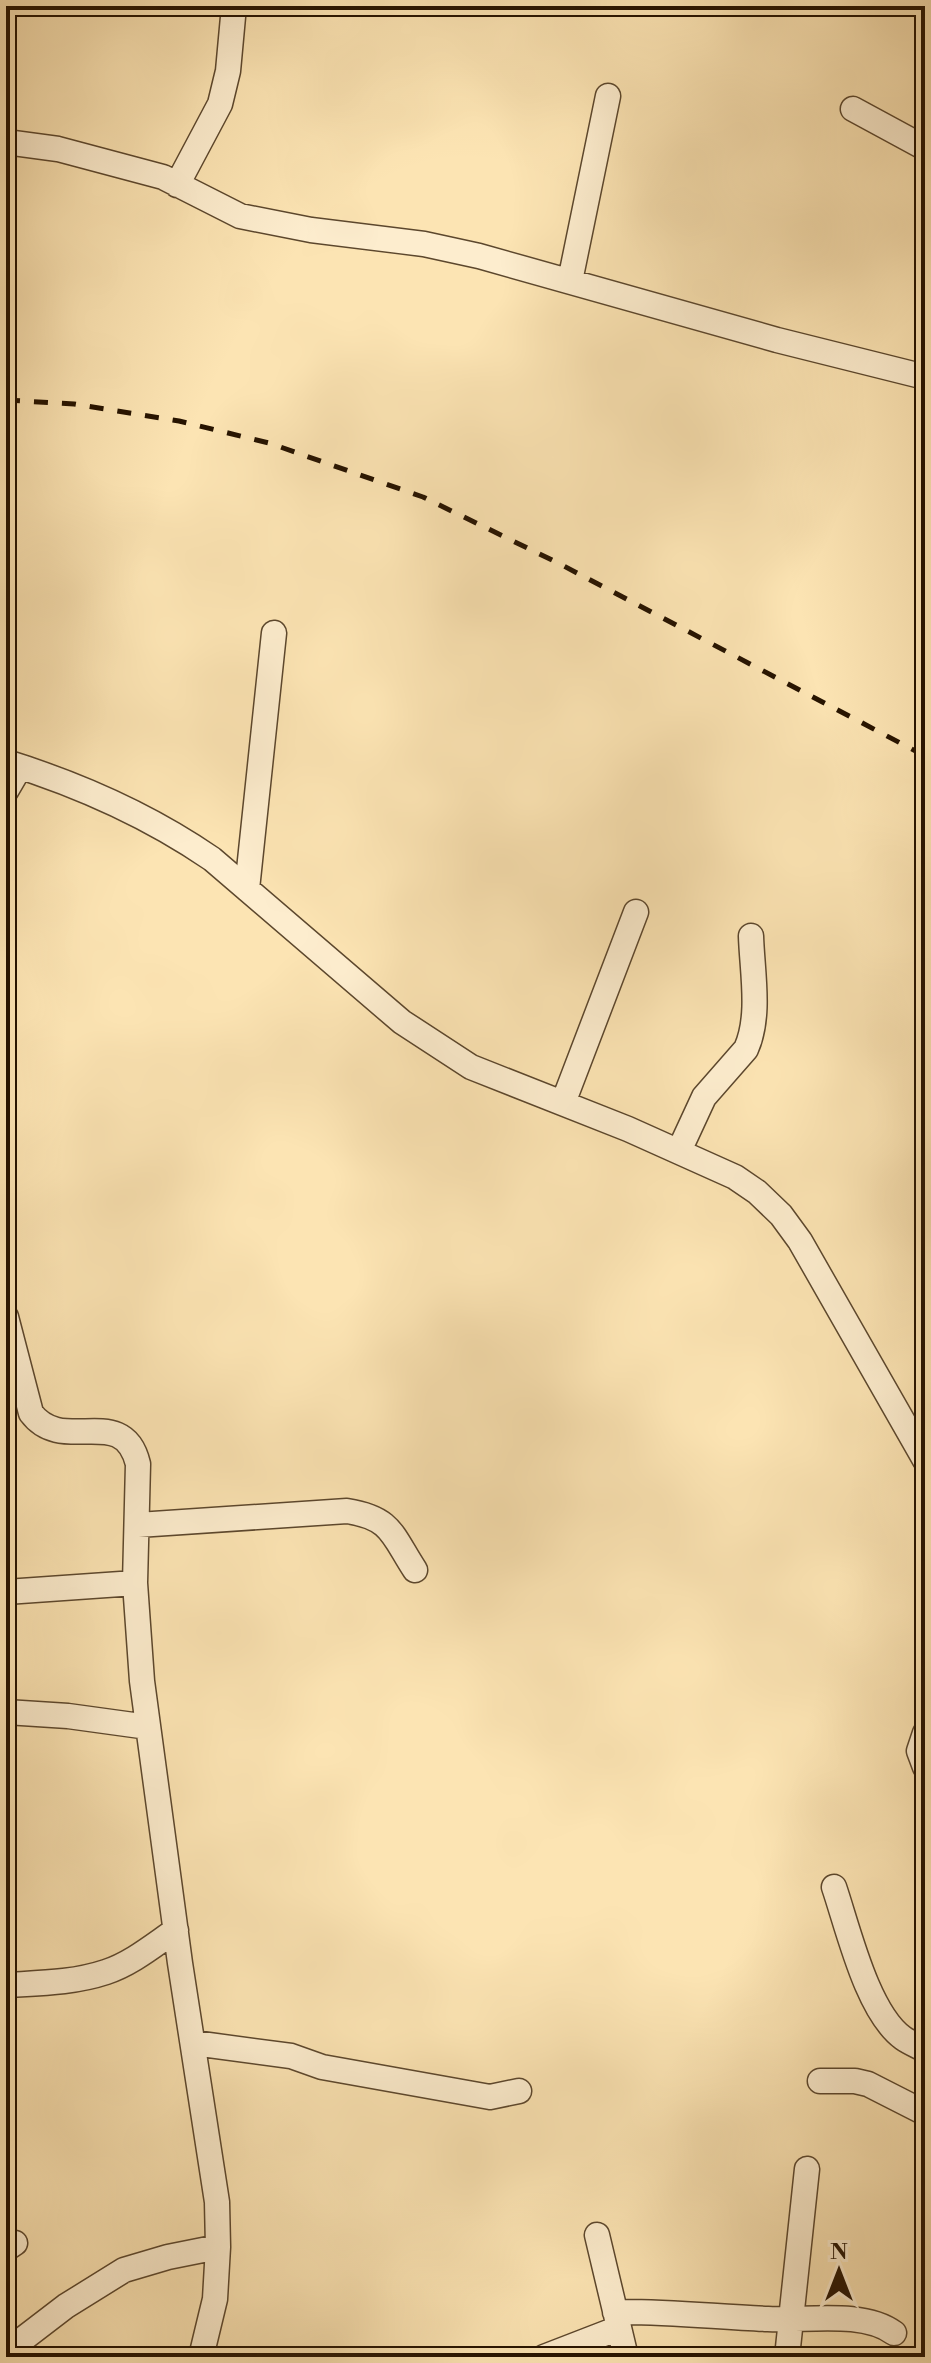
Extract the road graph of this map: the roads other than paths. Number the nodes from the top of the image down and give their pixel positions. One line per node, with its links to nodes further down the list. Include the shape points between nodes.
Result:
1 (234, 6): 6 (street, via 220,104)
2 (608, 96): 7 (street)
3 (853, 109): 5 (street)
4 (6, 142): 6 (street, via 58,149)
5 (925, 148)
6 (170, 181): 7 (street, via 240,216 447,249)
7 (570, 281): 8 (street)
8 (925, 377)
9 (274, 633): 12 (street)
10 (13, 764): 11 (street); 12 (street, via 152,821 212,859)
11 (6, 791)
12 (247, 889): 15 (street, via 432,1044 471,1067)
13 (636, 912): 15 (street)
14 (751, 936): 16 (street, via 750,1041 704,1097)
15 (563, 1103): 16 (street)
16 (679, 1151): 18 (street, via 735,1177 781,1215)
17 (6, 1317): 19 (street, via 36,1420 56,1431 109,1433 129,1441 138,1464)
18 (925, 1459)
19 (138, 1525): 20 (street, via 347,1511 384,1522); 21 (street)
20 (415, 1570)
21 (135, 1583): 22 (street); 24 (street)
22 (6, 1592)
23 (6, 1712): 24 (street)
24 (148, 1727): 28 (street)
25 (925, 1733): 26 (street, via 919,1751)
26 (925, 1767)
27 (834, 1887): 31 (street, via 863,1975 884,2017 901,2037)
28 (176, 1930): 29 (street, via 107,1972); 30 (street)
29 (6, 1985)
30 (194, 2043): 33 (street, via 291,2056 322,2067 490,2097); 37 (street, via 217,2202)
31 (925, 2050)
32 (820, 2081): 34 (street, via 868,2084)
33 (519, 2091)
34 (925, 2113)
35 (807, 2169): 38 (street)
36 (597, 2235): 39 (street)
37 (218, 2247): 41 (street, via 124,2270 66,2306); 42 (street, via 215,2299)
38 (789, 2319): 39 (street, via 653,2311); 40 (street, via 851,2320 883,2325); 45 (street)
39 (617, 2320): 43 (street); 44 (street)
40 (894, 2333)
41 (10, 2353)
42 (201, 2357)
43 (544, 2357)
44 (626, 2357)
45 (787, 2357)

